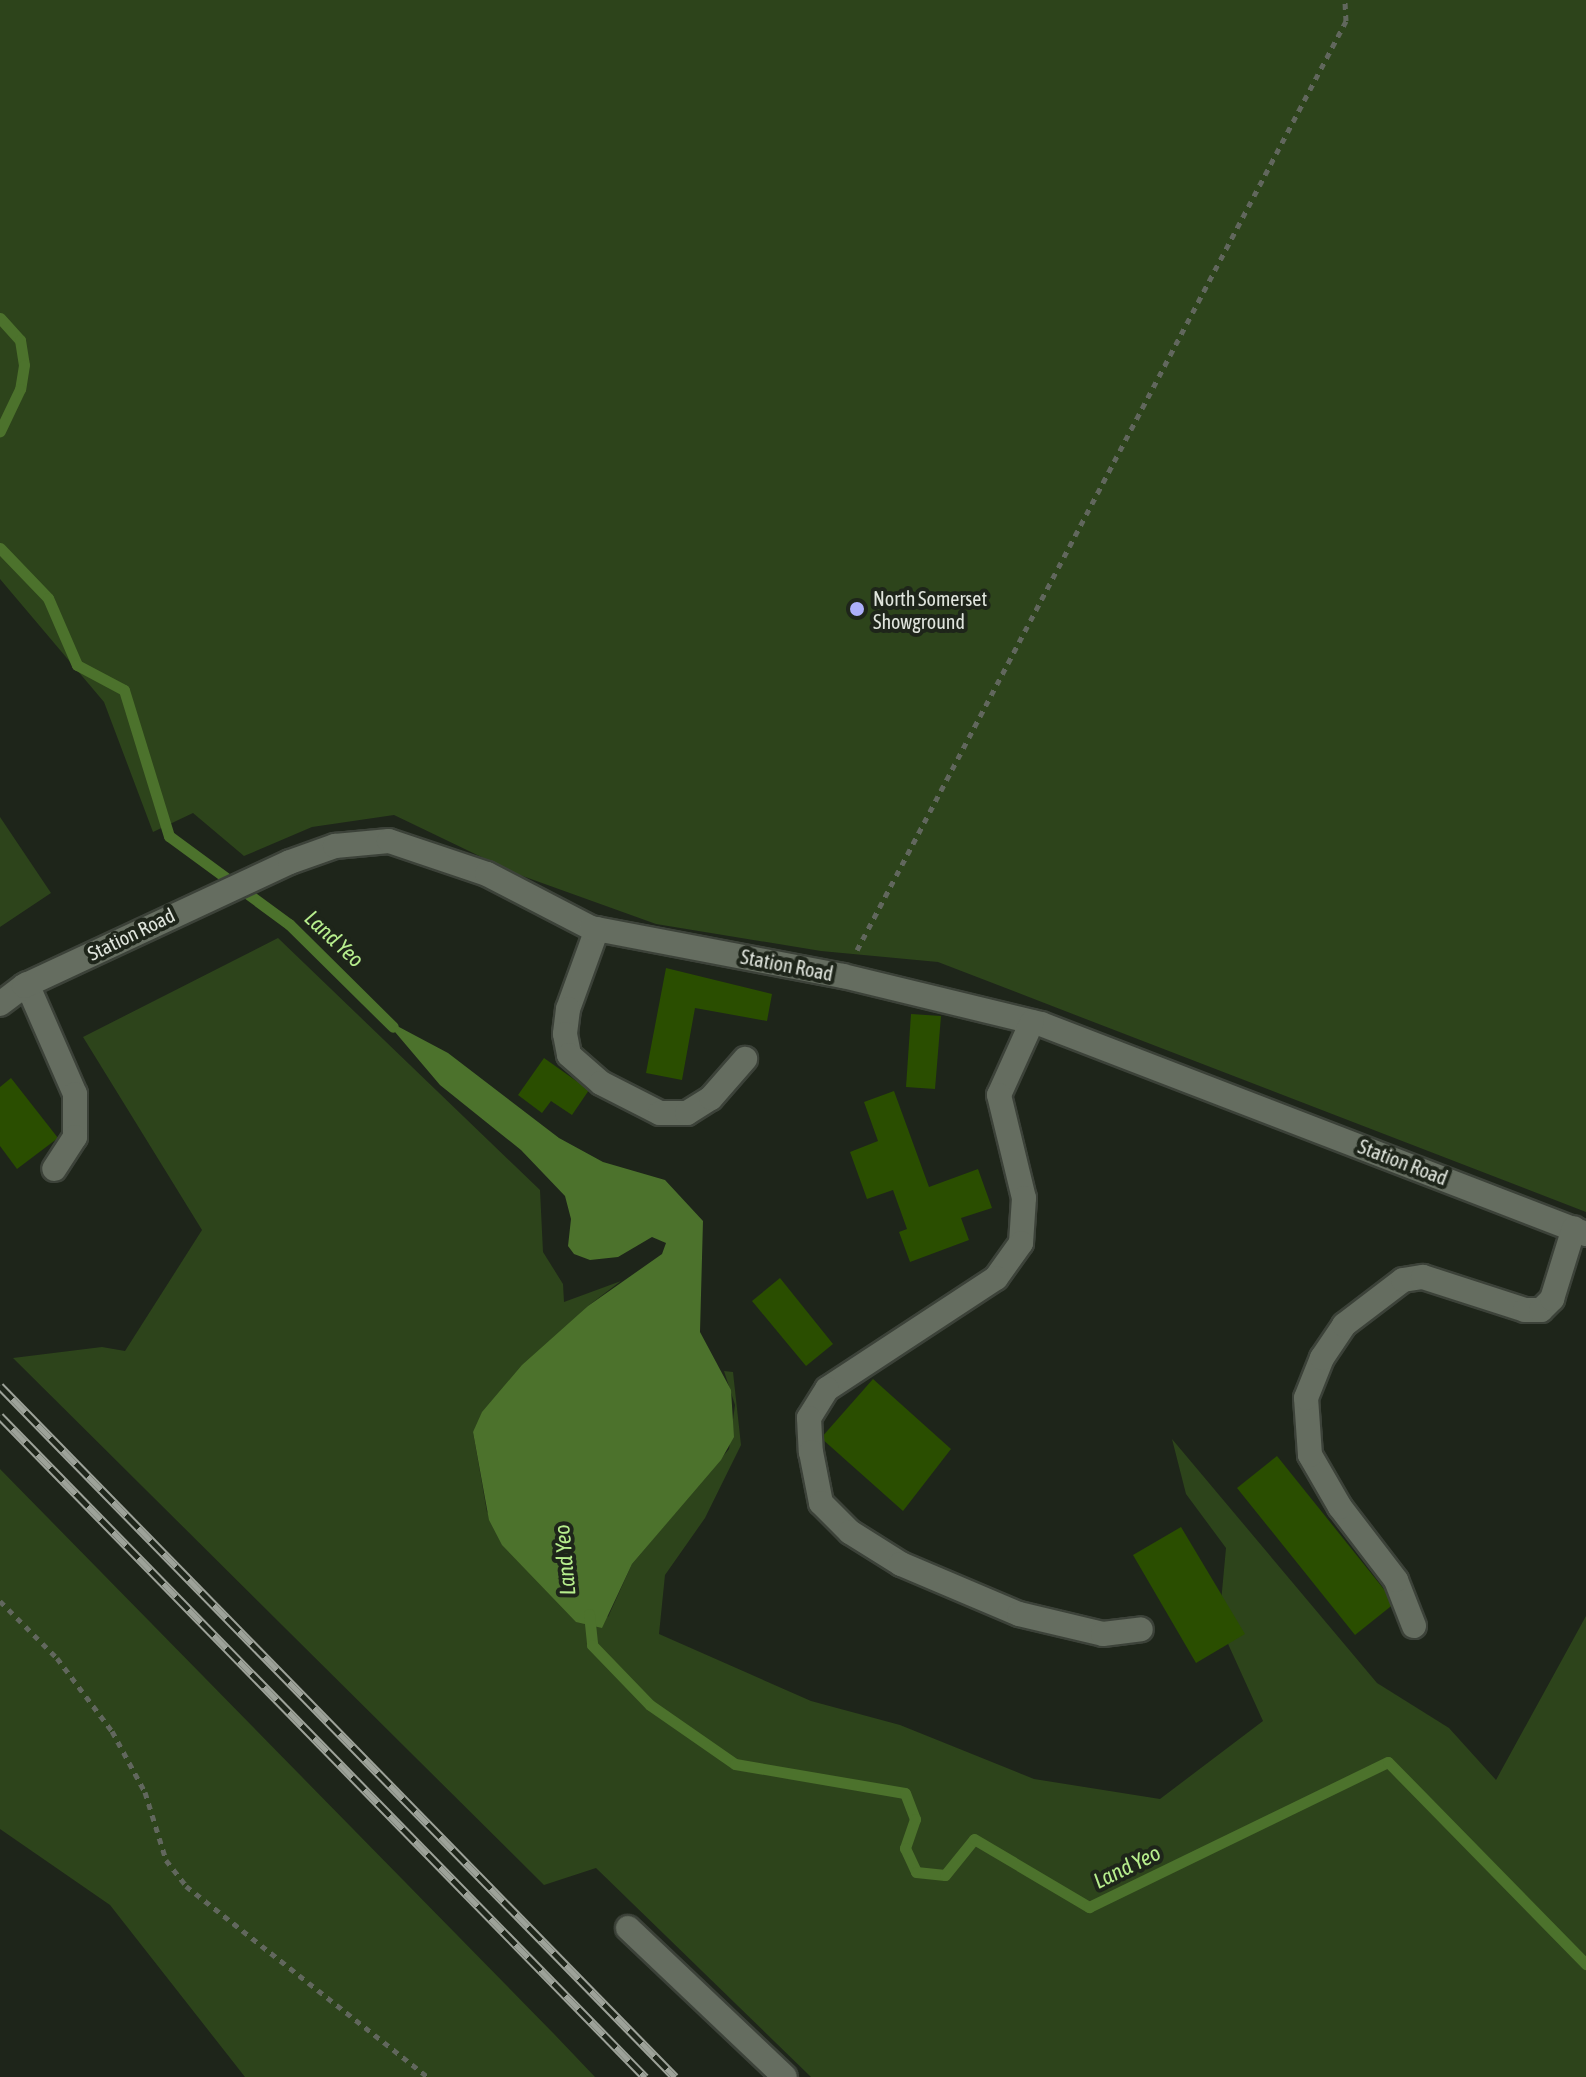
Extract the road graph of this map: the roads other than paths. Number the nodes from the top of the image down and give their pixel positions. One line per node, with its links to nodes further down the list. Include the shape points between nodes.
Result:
1 (597, 929): 2 (street, Station Road, via 487,874 389,841 335,846 206,898); 4 (street, Station Road, via 843,976); 5 (street, via 567,1022 569,1055 579,1064 630,1100 660,1113 687,1113 711,1098)
2 (27, 984): 3 (street, Station Road); 6 (street, via 75,1094 75,1137)
3 (1, 1001)
4 (1032, 1022): 7 (street, Station Road); 9 (street, via 999,1095 1024,1198 1021,1243 996,1278 827,1389 809,1418 811,1452 821,1503 850,1532 901,1564 1019,1614 1103,1634)
5 (745, 1059)
6 (54, 1169)
7 (1580, 1231): 8 (street, via 1552,1299 1541,1310 1525,1310 1423,1277 1403,1280 1344,1325 1322,1358 1306,1398 1310,1455 1340,1507 1396,1580)
8 (1414, 1626)
9 (1141, 1629)
10 (628, 1928): 11 (street)
11 (785, 2077)

